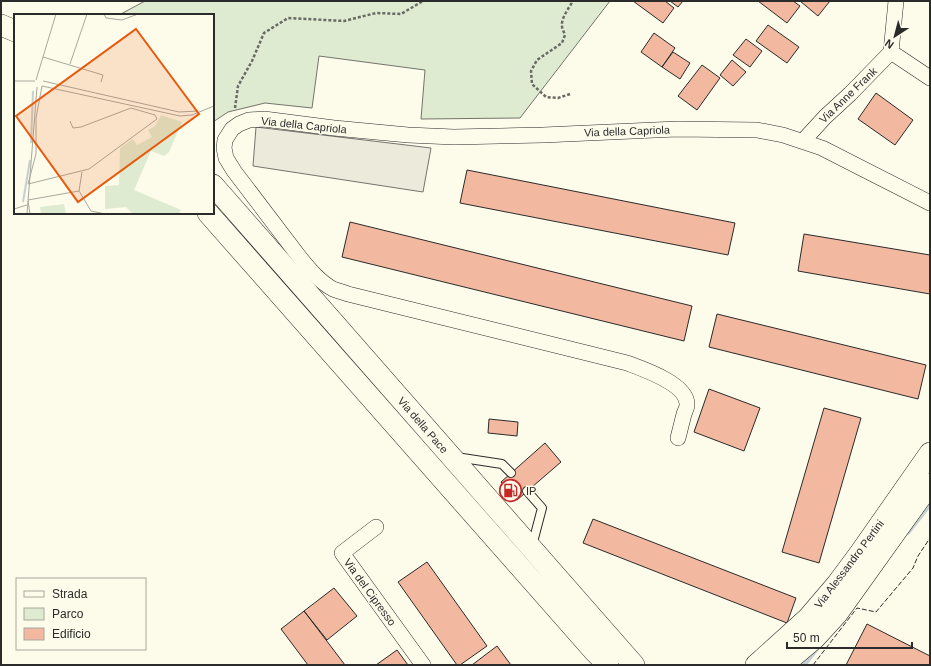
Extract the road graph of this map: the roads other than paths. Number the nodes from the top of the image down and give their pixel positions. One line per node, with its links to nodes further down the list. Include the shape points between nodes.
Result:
1 (896, 1): 6 (street)
2 (1, 13): 3 (street)
3 (14, 17)
4 (1, 25): 5 (street)
5 (14, 31)
6 (891, 52): 7 (street); 8 (street, Via Anne Frank)
7 (930, 78)
8 (803, 141): 10 (street, Via della Capriola, via 822,148); 12 (street, Via della Capriola, via 757,130 447,137 334,128 264,119 249,120 240,124 232,129 225,140 226,158 234,171 322,282 348,294 619,361 645,370 669,382 685,395 687,405)
9 (214, 186): 14 (street, Via della Pace)
10 (930, 203)
11 (209, 214): 21 (street, Via della Pace)
12 (678, 438)
13 (930, 453): 23 (street, Via Alessandro Pertini, via 837,584 808,618)
14 (451, 456): 15 (lane, via 502,464); 19 (street, Via della Pace)
15 (511, 473)
16 (930, 484): 24 (street, Via Alessandro Pertini, via 837,614 815,638)
17 (527, 491): 19 (lane, via 542,508)
18 (376, 527): 20 (street, Via del Cipresso, via 342,553)
19 (532, 548): 22 (street, Via della Pace)
20 (423, 665)
21 (608, 665)
22 (634, 665)
23 (756, 665)
24 (783, 665)

